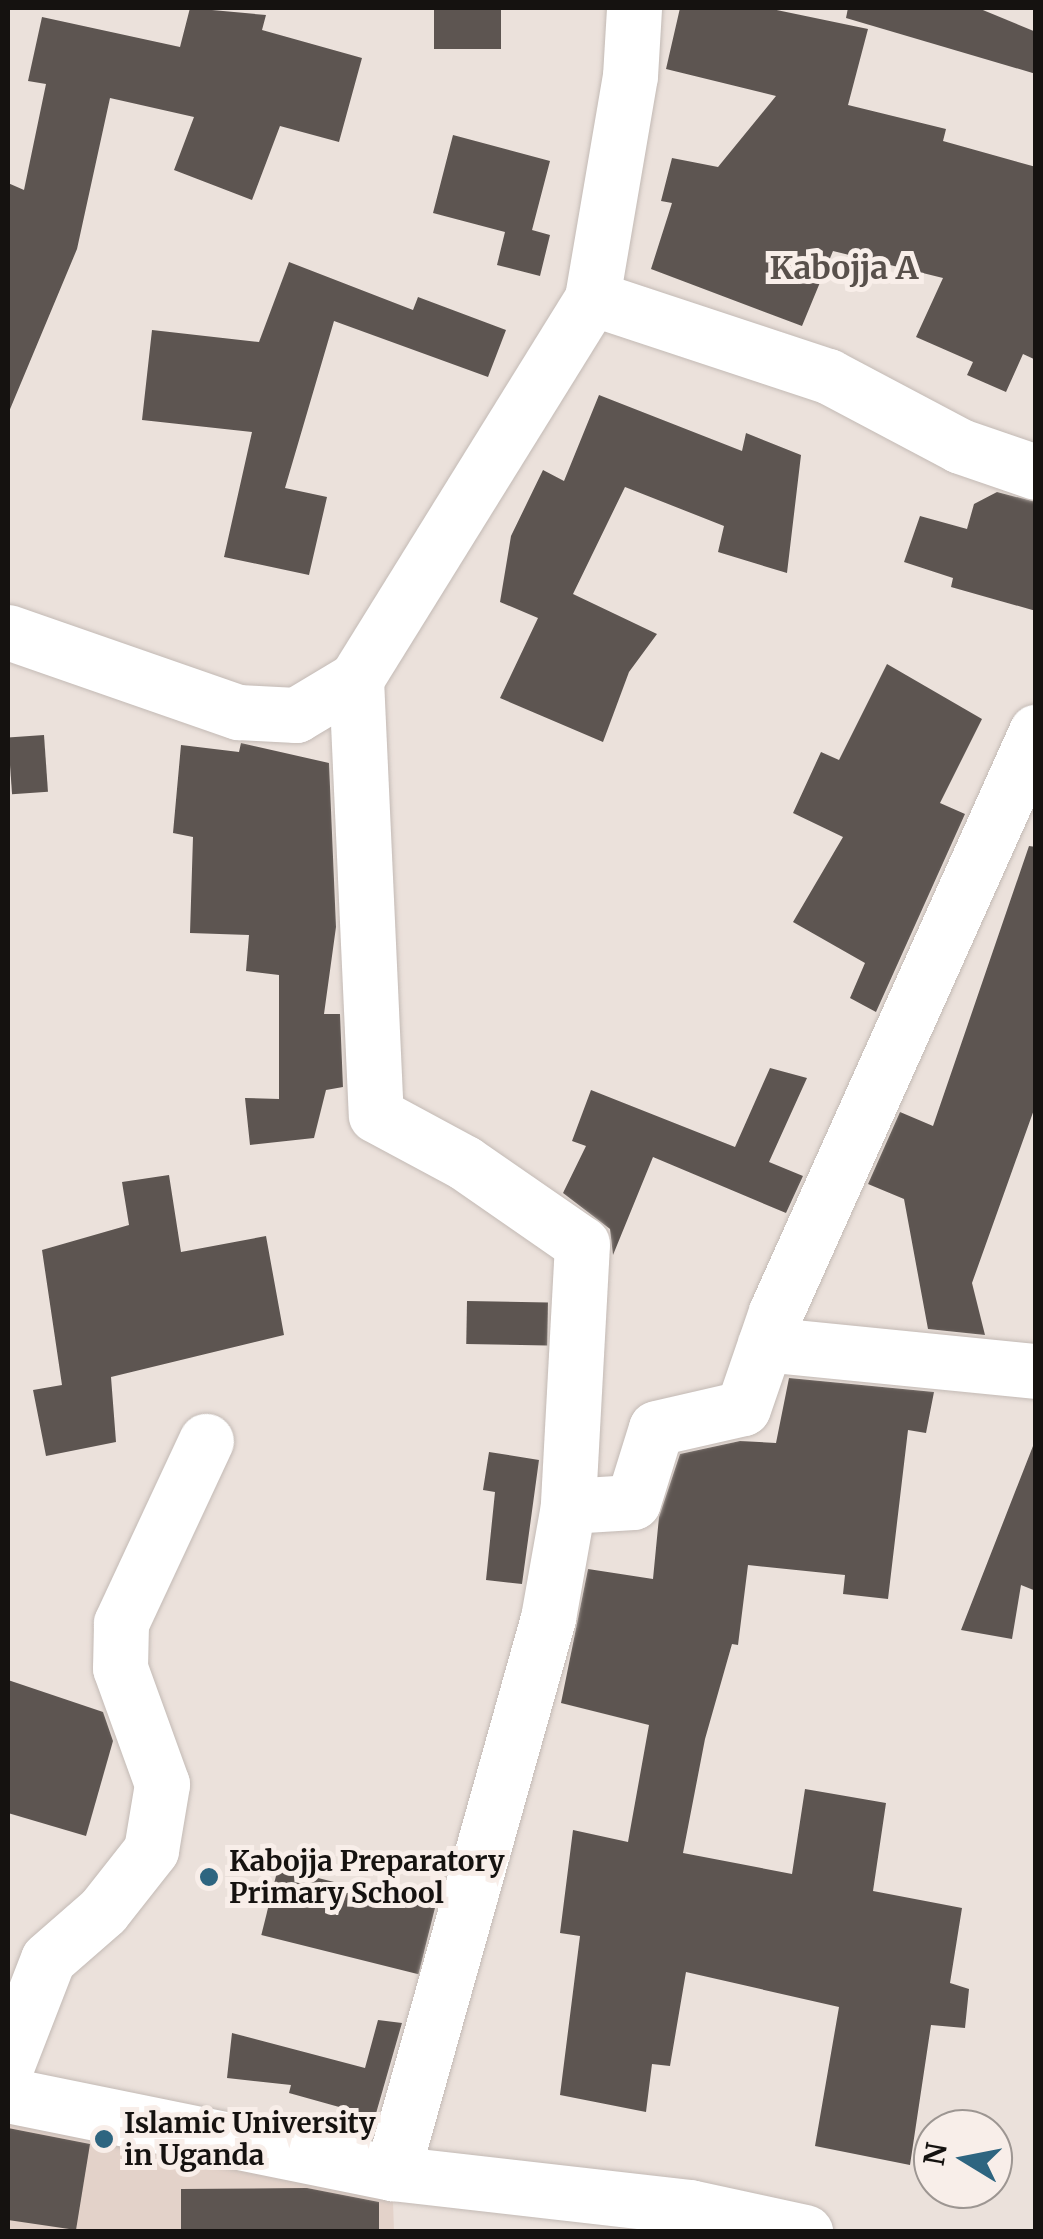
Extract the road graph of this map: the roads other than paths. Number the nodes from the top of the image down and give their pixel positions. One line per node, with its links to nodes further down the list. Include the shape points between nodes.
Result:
1 (634, 8): 2 (street, via 630,76)
2 (592, 298): 3 (street, via 828,376 960,446); 5 (street)
3 (1036, 472)
4 (8, 632): 5 (street, via 238,712 296,715)
5 (356, 679): 10 (street, via 376,1115 465,1163 582,1244)
6 (1036, 732): 7 (street)
7 (765, 1344): 8 (street); 10 (street, via 743,1408 656,1428 633,1502)
8 (1036, 1372)
9 (206, 1441): 11 (street, via 121,1622 120,1668 162,1784 151,1850 103,1911 48,1959)
10 (568, 1506): 13 (street, via 548,1618)
11 (8, 2062)
12 (8, 2095): 13 (street)
13 (392, 2173): 14 (street, via 690,2207)
14 (805, 2232)

